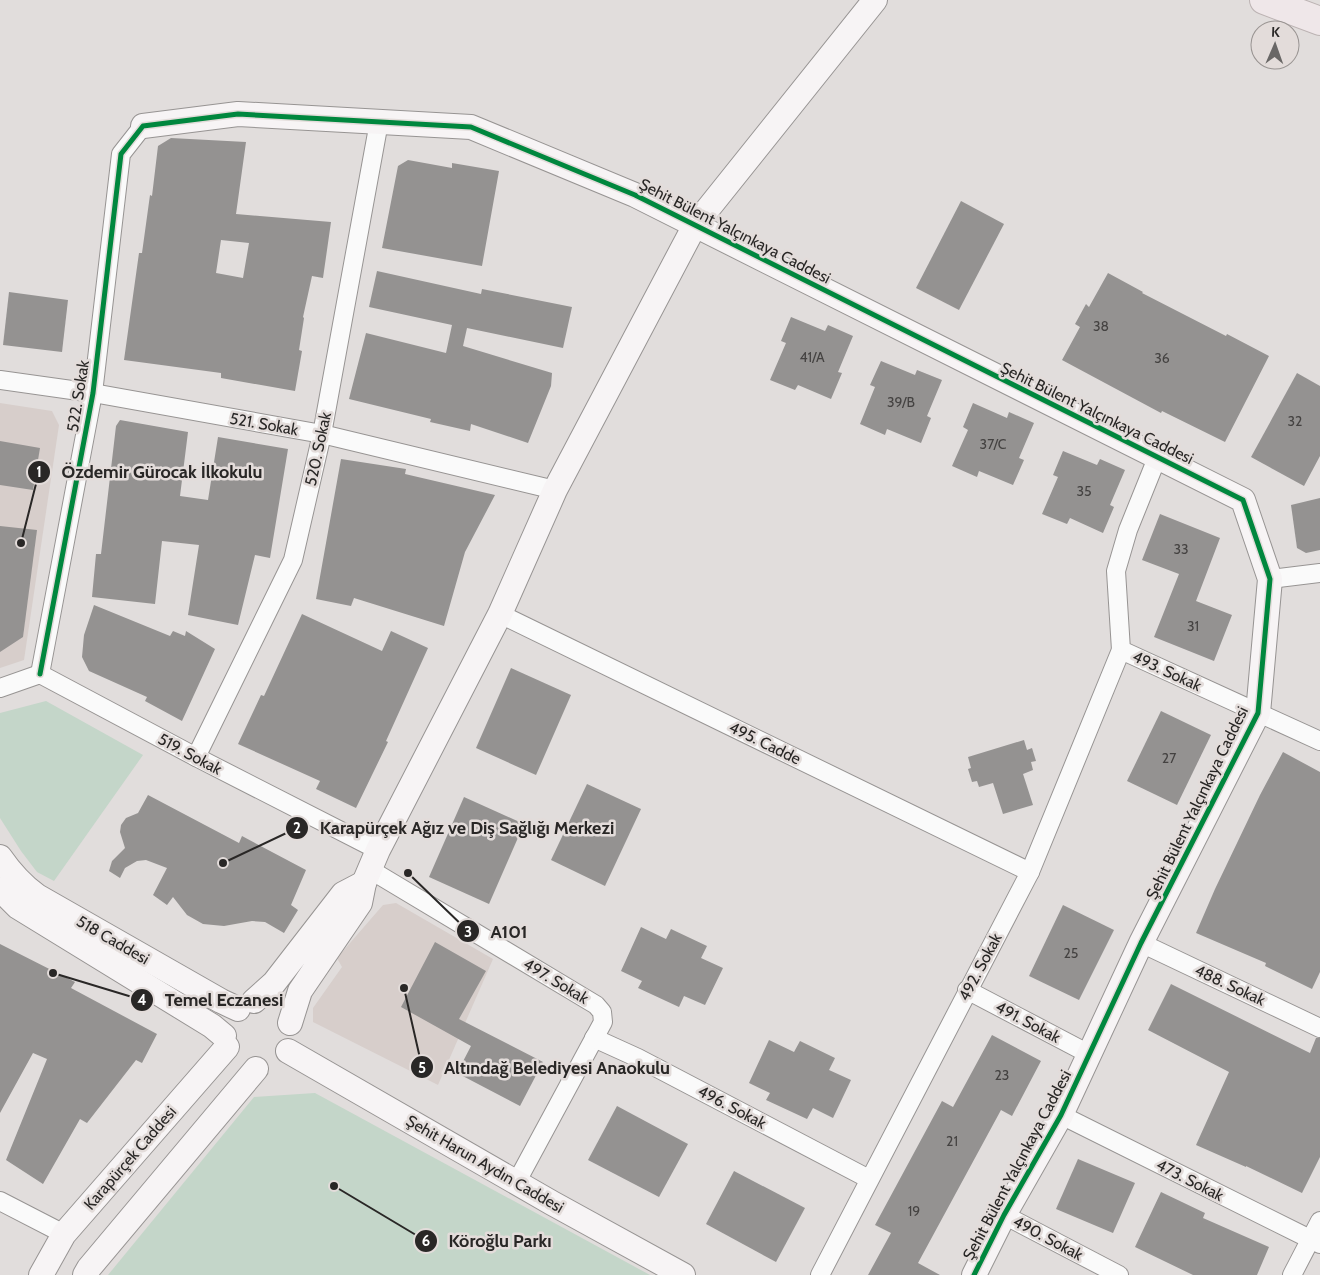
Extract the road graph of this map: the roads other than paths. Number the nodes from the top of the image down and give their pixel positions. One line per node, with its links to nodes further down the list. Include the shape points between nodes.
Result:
1 (875, 0): 6 (street)
2 (1264, 0): 3 (highway)
3 (1320, 21)
4 (379, 122): 5 (street, Şehit Bülent Yalçınkaya Caddesi, via 238,114); 6 (street, Şehit Bülent Yalçınkaya Caddesi, via 471,127 635,195); 9 (street, 520. Sokak)
5 (143, 126): 8 (street, 522. Sokak, via 121,154)
6 (695, 225): 10 (street, Şehit Bülent Yalçınkaya Caddesi); 11 (street)
7 (0, 380): 8 (street, 521. Sokak)
8 (93, 393): 9 (street, 521. Sokak); 16 (street, 522. Sokak)
9 (322, 434): 11 (street, 521. Sokak); 20 (street, 520. Sokak, via 292,560)
10 (1157, 458): 13 (street, Şehit Bülent Yalçınkaya Caddesi, via 1243,500); 15 (street, 493. Sokak, via 1128,530 1116,571)
11 (554, 490): 14 (street)
12 (1320, 573): 13 (street)
13 (1270, 579): 18 (street, Şehit Bülent Yalçınkaya Caddesi)
14 (500, 614): 22 (street); 23 (street, 495. Cadde)
15 (1121, 650): 18 (street, 493. Sokak); 23 (street, 492. Sokak)
16 (40, 674): 17 (street); 20 (street, 519. Sokak)
17 (0, 688)
18 (1258, 713): 19 (street, 493. Sokak); 25 (street, Şehit Bülent Yalçınkaya Caddesi)
19 (1320, 742)
20 (196, 757): 22 (street, 519. Sokak)
21 (0, 857): 27 (street, 518 Caddesi, via 10,872 37,896 221,1001)
22 (370, 868): 27 (street, via 343,894 274,983); 28 (street, via 360,903 300,991); 30 (street, 497. Sokak, via 596,1006 602,1012 602,1022)
23 (1030, 872): 26 (street, 492. Sokak)
24 (0, 889): 31 (street, 518 Caddesi, via 18,907 212,1026)
25 (1141, 943): 29 (street, 488. Sokak); 33 (street, Şehit Bülent Yalçınkaya Caddesi)
26 (967, 990): 33 (street, 491. Sokak); 36 (street, 492. Sokak)
27 (246, 1005): 28 (street, via 265,1002 275,1006); 31 (street, via 228,1020)
28 (290, 1023): 32 (street, via 292,1034)
29 (1319, 1026)
30 (594, 1038): 36 (street, 496. Sokak); 37 (street, 497. Sokak)
31 (226, 1041): 34 (street, via 236,1060); 41 (street, Karapürçek Caddesi)
32 (288, 1051): 34 (street, via 278,1063); 37 (street, Şehit Harun Aydın Caddesi)
33 (1089, 1054): 35 (street, Şehit Bülent Yalçınkaya Caddesi)
34 (256, 1069): 44 (street)
35 (1061, 1115): 39 (street, Şehit Bülent Yalçınkaya Caddesi); 42 (street, 473. Sokak)
36 (869, 1179): 46 (street, 492. Sokak)
37 (516, 1183): 45 (street, Şehit Harun Aydın Caddesi)
38 (0, 1201): 41 (street)
39 (1004, 1215): 47 (street, Şehit Bülent Yalçınkaya Caddesi); 48 (street, 490. Sokak)
40 (1320, 1221): 42 (street)
41 (64, 1234): 43 (street, Karapürçek Caddesi)
42 (1315, 1242): 49 (street)
43 (41, 1275)
44 (85, 1275)
45 (683, 1275)
46 (820, 1275)
47 (974, 1275)
48 (1119, 1275)
49 (1292, 1275)

